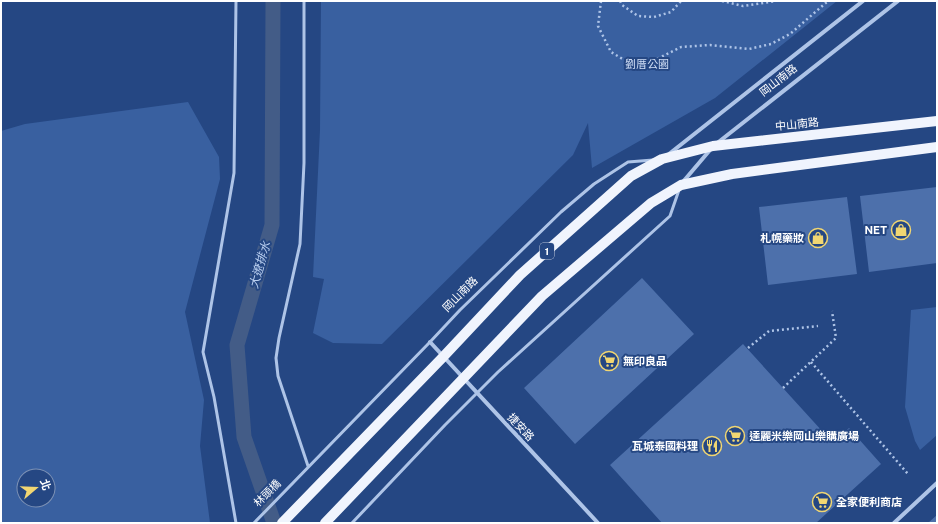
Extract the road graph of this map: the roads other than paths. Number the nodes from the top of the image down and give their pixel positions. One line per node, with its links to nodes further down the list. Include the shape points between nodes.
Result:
1 (236, 1): 17 (lane, via 234,173 203,352 214,396)
2 (304, 1): 14 (lane, via 304,163 300,244 276,358 278,376)
3 (863, 1): 8 (street, 岡山南路)
4 (898, 1): 6 (street, 岡山南路)
5 (937, 121): 6 (main road, 中山南路 / 1)
6 (713, 146): 8 (main road, 中山南路 / 1); 9 (street, 岡山南路)
7 (937, 147): 9 (main road, via 732,174)
8 (662, 159): 10 (lane, 岡山南路, via 628,162 594,184 561,212); 11 (main road, 岡山南路 / 1, via 631,176 520,275)
9 (681, 185): 12 (main road, 岡山南路, via 651,204 542,296); 13 (lane, 岡山南路, via 670,216)
10 (430, 342): 11 (street, 捷安路); 14 (lane, 岡山南路)
11 (444, 356): 12 (street, 捷安路); 19 (main road, 岡山南路 / 1)
12 (464, 377): 13 (street, 捷安路); 20 (main road, 岡山南路)
13 (477, 392): 21 (lane, 岡山南路); 22 (street, 捷安路)
14 (308, 466): 15 (lane, 岡山南路)
15 (297, 480): 18 (lane, 林頭橋)
16 (937, 483): 23 (street)
17 (236, 523)
18 (254, 523)
19 (282, 523)
20 (325, 523)
21 (352, 523)
22 (598, 523)
23 (894, 523)

